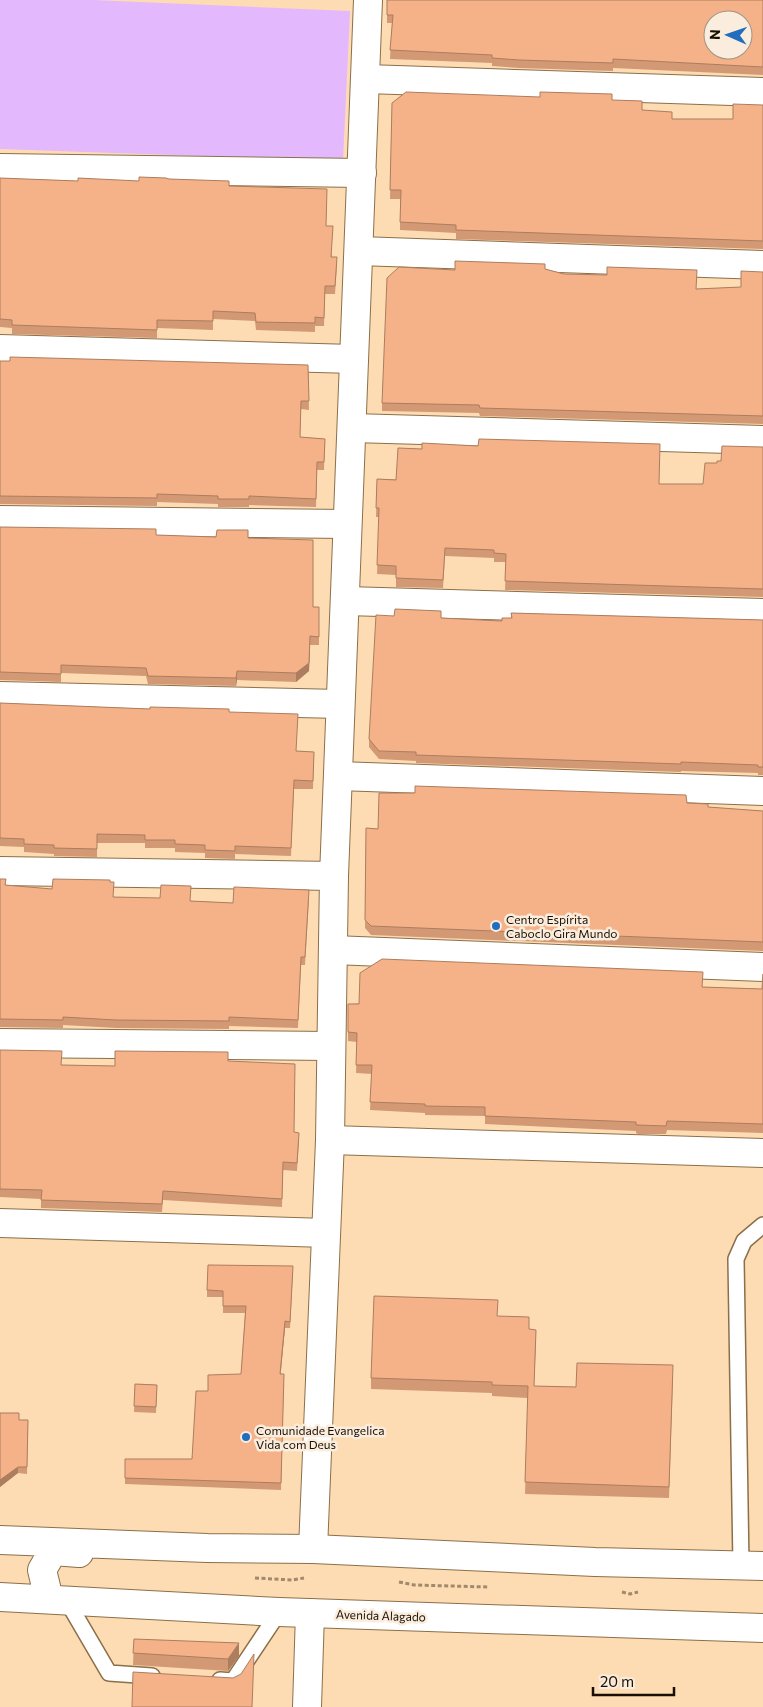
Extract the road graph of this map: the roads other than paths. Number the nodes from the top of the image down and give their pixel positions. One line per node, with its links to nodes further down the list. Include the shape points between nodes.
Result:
1 (368, 0): 2 (street)
2 (366, 79): 3 (street); 5 (street)
3 (763, 92)
4 (0, 168): 5 (street)
5 (362, 172): 6 (street)
6 (359, 251): 7 (street); 9 (street)
7 (763, 265)
8 (0, 349): 9 (street)
9 (354, 359): 10 (street)
10 (352, 428): 11 (street); 13 (street)
11 (763, 440)
12 (0, 520): 13 (street)
13 (347, 524): 14 (street)
14 (346, 601): 15 (street); 17 (street)
15 (763, 613)
16 (0, 696): 17 (street)
17 (340, 704): 18 (street)
18 (338, 776): 19 (street); 21 (street)
19 (763, 791)
20 (0, 871): 21 (street)
21 (334, 876): 22 (street)
22 (333, 950): 23 (street); 25 (street)
23 (763, 967)
24 (0, 1043): 25 (street)
25 (330, 1046): 26 (street)
26 (330, 1140): 27 (street); 30 (street)
27 (763, 1153)
28 (0, 1223): 30 (street)
29 (763, 1226): 34 (lane, via 744,1240 736,1259)
30 (326, 1233): 33 (street)
31 (0, 1540): 32 (street)
32 (207, 1548): 33 (street); 36 (street, via 166,1557 54,1551 42,1570)
33 (314, 1549): 34 (street, via 595,1562)
34 (752, 1565)
35 (0, 1597): 36 (street, Avenida Alagado)
36 (58, 1600): 37 (street, Avenida Alagado); 40 (lane, via 109,1673)
37 (279, 1612): 38 (street, Avenida Alagado); 41 (lane, via 233,1681)
38 (310, 1613): 39 (street, Avenida Alagado); 42 (street)
39 (763, 1628)
40 (166, 1677)
41 (204, 1679)
42 (307, 1707)

